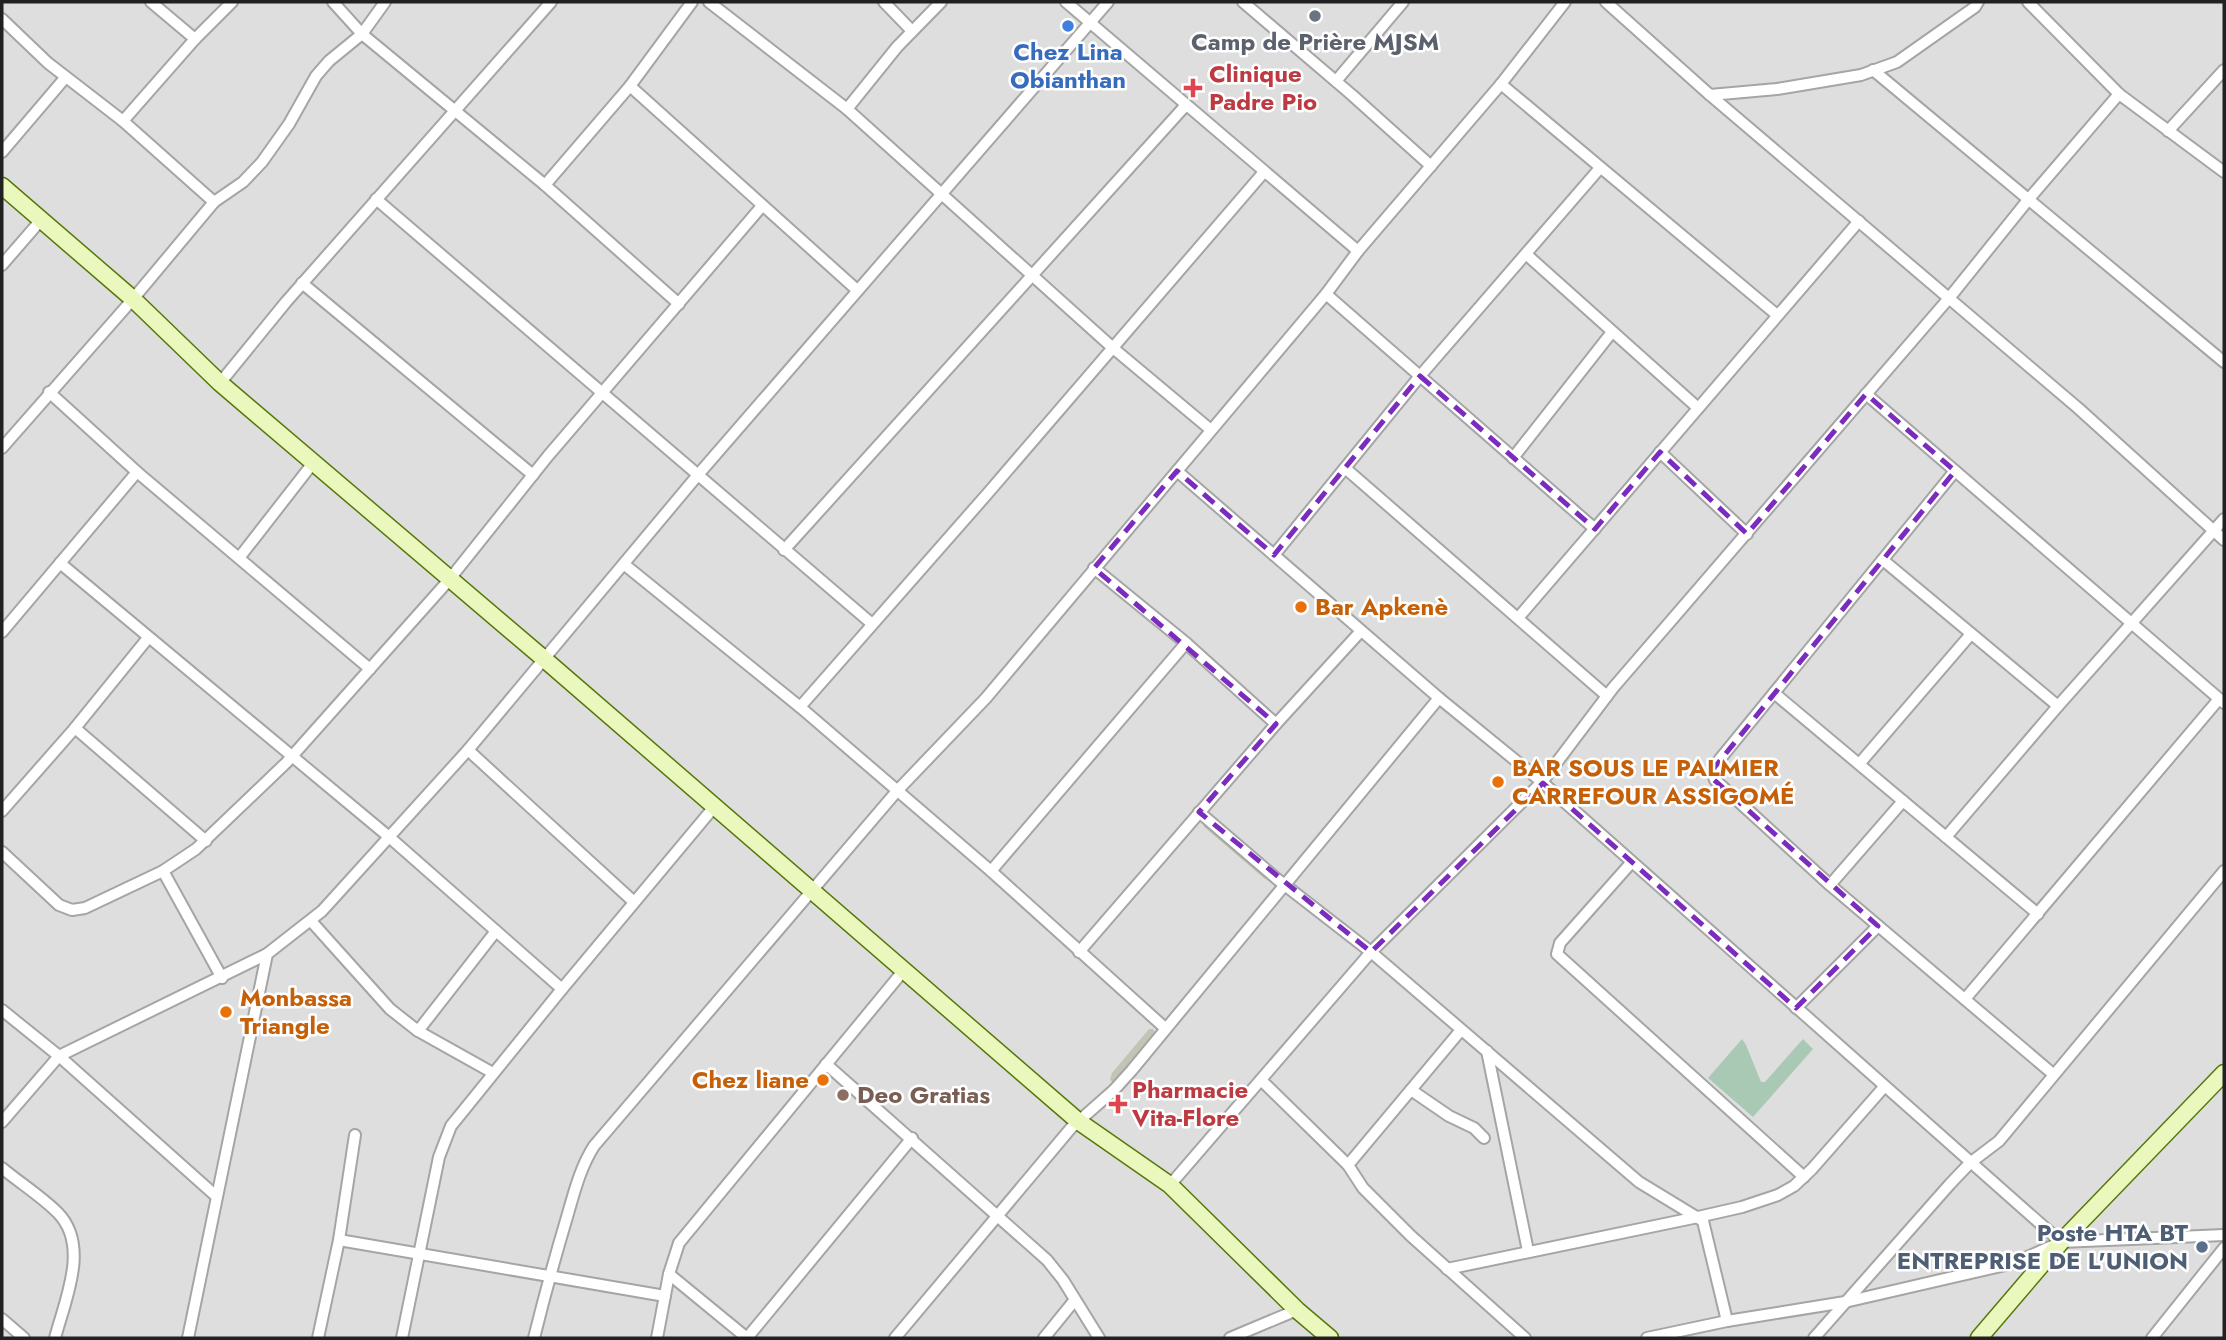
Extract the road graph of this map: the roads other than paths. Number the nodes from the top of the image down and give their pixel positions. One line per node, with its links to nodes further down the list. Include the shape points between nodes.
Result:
1 (151, 2): 22 (street)
2 (232, 2): 22 (street)
3 (333, 2): 21 (street)
4 (385, 2): 21 (street)
5 (551, 2): 33 (street)
6 (692, 2): 28 (street)
7 (709, 2): 32 (street)
8 (884, 2): 20 (street)
9 (941, 2): 20 (street)
10 (1066, 2): 19 (street)
11 (1108, 2): 19 (street)
12 (1242, 2): 26 (street)
13 (1403, 2): 26 (street)
14 (1565, 2): 27 (street)
15 (1606, 2): 29 (street)
16 (1978, 2): 24 (street, via 1897,62)
17 (2028, 2): 30 (street)
18 (2, 19): 25 (street)
19 (1090, 23): 31 (street); 43 (street)
20 (912, 31): 32 (street)
21 (362, 34): 33 (street); 46 (street, via 316,76 262,162)
22 (195, 38): 34 (street)
23 (2224, 70): 35 (street)
24 (1873, 71): 29 (street, via 1820,84); 45 (street)
25 (65, 78): 34 (street); 36 (street)
26 (1336, 81): 37 (street)
27 (1501, 84): 37 (street); 38 (street)
28 (630, 86): 41 (street); 47 (street)
29 (1710, 94): 49 (street)
30 (2119, 94): 35 (street); 45 (street)
31 (1186, 104): 39 (street); 53 (street)
32 (847, 109): 43 (street)
33 (455, 110): 41 (street); 44 (street)
34 (123, 121): 46 (street)
35 (2168, 131): 40 (street)
36 (2, 152)
37 (1431, 166): 50 (street)
38 (1600, 168): 51 (street); 60 (street)
39 (1264, 172): 50 (street); 62 (street)
40 (2224, 172)
41 (545, 185): 59 (street)
42 (2, 186): 48 (street)
43 (941, 196): 53 (street); 55 (street)
44 (376, 199): 54 (street); 67 (street)
45 (2028, 200): 57 (street); 63 (street)
46 (214, 202): 58 (street)
47 (762, 206): 55 (street); 59 (street)
48 (41, 220): 52 (street); 58 (street)
49 (1859, 221): 57 (street); 60 (street)
50 (1358, 251): 56 (street)
51 (1527, 255): 61 (street); 64 (street)
52 (2, 265)
53 (1033, 274): 62 (street); 86 (street)
54 (302, 283): 65 (street); 79 (street)
55 (858, 290): 80 (street)
56 (1325, 294): 64 (street); 70 (street)
57 (1950, 298): 68 (street); 83 (street)
58 (133, 299): 65 (street); 66 (street)
59 (679, 304): 67 (street)
60 (1777, 315): 69 (street)
61 (1612, 332): 69 (street); 73 (street)
62 (1113, 348): 70 (street); 95 (street)
63 (2224, 362)
64 (1420, 376): 73 (street); 75 (street)
65 (220, 383): 74 (street)
66 (49, 392): 71 (street); 78 (street)
67 (602, 394): 79 (street); 80 (street)
68 (1866, 394): 77 (street); 84 (street)
69 (1698, 408): 72 (street)
70 (1211, 430): 76 (street)
71 (2, 449)
72 (1660, 452): 82 (street); 84 (street)
73 (1513, 458): 82 (street)
74 (313, 463): 88 (street); 93 (street)
75 (1345, 468): 87 (street); 94 (street)
76 (1177, 471): 87 (street); 92 (street)
77 (1955, 471): 89 (street); 96 (street)
78 (137, 472): 88 (street); 90 (street)
79 (533, 475): 93 (street)
80 (697, 476): 86 (street); 91 (street)
81 (2224, 519): 83 (street)
82 (1595, 529): 94 (street)
83 (2214, 531): 85 (street); 96 (street)
84 (1747, 534): 105 (street)
85 (2224, 540)
86 (784, 550): 95 (street)
87 (1274, 555): 97 (street)
88 (239, 558): 103 (street)
89 (1883, 560): 99 (street); 104 (street)
90 (60, 563): 98 (street); 100 (street)
91 (625, 565): 102 (street); 109 (street)
92 (1094, 568): 101 (street); 116 (street, via 986,698)
93 (449, 580): 102 (street); 103 (street)
94 (1518, 618): 105 (street)
95 (871, 623): 109 (street)
96 (2132, 624): 107 (street); 108 (street)
97 (1362, 631): 106 (street); 110 (street)
98 (2, 632)
99 (1971, 634): 108 (street); 114 (street)
100 (148, 638): 111 (street); 113 (street)
101 (1186, 643): 110 (street); 127 (street)
102 (543, 658): 112 (street); 118 (street)
103 (370, 669): 113 (street)
104 (1774, 693): 114 (street); 130 (street, via 1716,764 1713,774)
105 (1606, 696): 115 (street)
106 (1439, 698): 115 (street); 129 (street)
107 (2222, 701): 133 (street)
108 (2058, 706): 122 (street)
109 (800, 707): 116 (street)
110 (1276, 724): 120 (street)
111 (75, 729): 119 (street); 123 (street)
112 (468, 750): 121 (street); 132 (street)
113 (291, 758): 121 (street); 123 (street)
114 (1860, 763): 117 (street)
115 (1542, 782): 125 (street); 138 (street)
116 (897, 791): 127 (street); 131 (street)
117 (1903, 801): 122 (street); 130 (street)
118 (714, 807): 131 (street); 132 (street)
119 (2, 811)
120 (1199, 812): 129 (street); 137 (street)
121 (388, 836): 134 (street); 136 (street)
122 (1946, 838): 133 (street)
123 (206, 841): 126 (street)
124 (2, 852): 126 (street, via 60,905 72,909 85,908)
125 (1631, 863): 144 (street); 166 (street, via 1560,943 1557,954)
126 (163, 871): 141 (street)
127 (991, 871): 137 (street)
128 (2224, 871): 154 (street)
129 (1286, 885): 138 (street); 146 (street)
130 (1830, 885): 135 (street)
131 (811, 892): 140 (street); 179 (street, via 594,1146 582,1167)
132 (634, 902): 142 (street)
133 (2038, 914): 143 (street)
134 (311, 921): 139 (street); 148 (street, via 390,1009)
135 (1878, 926): 143 (street); 144 (street)
136 (496, 931): 142 (street); 148 (street)
137 (1079, 952): 146 (street)
138 (1371, 952): 147 (street); 155 (street)
139 (267, 954): 141 (street); 168 (street)
140 (904, 970): 151 (street); 158 (street)
141 (222, 978): 150 (street)
142 (562, 989): 152 (street)
143 (1965, 999): 154 (street)
144 (1796, 1007): 156 (street)
145 (2, 1010): 150 (street)
146 (1165, 1028): 158 (street, via 1114,1090)
147 (1461, 1030): 149 (street); 157 (street)
148 (418, 1031): 152 (street)
149 (1487, 1051): 169 (street, via 1639,1182); 175 (street)
150 (59, 1056): 159 (street); 168 (street)
151 (826, 1064): 161 (street); 178 (street, via 679,1243)
152 (493, 1073): 176 (street, via 444,1143)
153 (2224, 1073): 173 (street)
154 (2053, 1074): 163 (street, via 1999,1141)
155 (1261, 1080): 164 (street); 167 (street)
156 (1885, 1087): 163 (street); 166 (street)
157 (1411, 1090): 162 (street); 164 (street)
158 (1078, 1121): 167 (street); 170 (street)
159 (2, 1122)
160 (355, 1136): 172 (street)
161 (912, 1138): 170 (street); 193 (street)
162 (1484, 1138)
163 (1970, 1163): 173 (street); 182 (street)
164 (1348, 1165): 177 (street, via 1363,1188)
165 (2, 1168): 187 (street, via 57,1212 72,1235 73,1266)
166 (1804, 1177): 169 (street, via 1778,1195)
167 (1170, 1185): 183 (street)
168 (216, 1196): 188 (street)
169 (1698, 1217): 175 (street); 185 (street, via 1706,1226)
170 (997, 1218): 181 (street, via 1055,1269); 194 (street)
171 (2224, 1235): 173 (street)
172 (339, 1240): 176 (street); 189 (street)
173 (2061, 1242): 182 (street, via 2014,1263); 202 (street)
174 (2224, 1248): 203 (street)
175 (1528, 1251): 177 (street)
176 (418, 1254): 179 (street); 190 (street)
177 (1447, 1269): 199 (street)
178 (669, 1274): 180 (street); 193 (street)
179 (549, 1276): 180 (street); 191 (street)
180 (665, 1296): 192 (street)
181 (1074, 1301): 195 (street); 196 (street)
182 (1844, 1302): 185 (street); 201 (street)
183 (1297, 1310): 197 (street); 198 (street)
184 (2, 1320): 186 (street)
185 (1727, 1321): 200 (street)
186 (24, 1338)
187 (55, 1338)
188 (188, 1338)
189 (318, 1338)
190 (402, 1338)
191 (534, 1338)
192 (657, 1338)
193 (747, 1338)
194 (895, 1338)
195 (1044, 1338)
196 (1099, 1338)
197 (1230, 1338)
198 (1330, 1338)
199 (1525, 1338)
200 (1647, 1338)
201 (1814, 1338)
202 (1979, 1338)
203 (2152, 1338)

